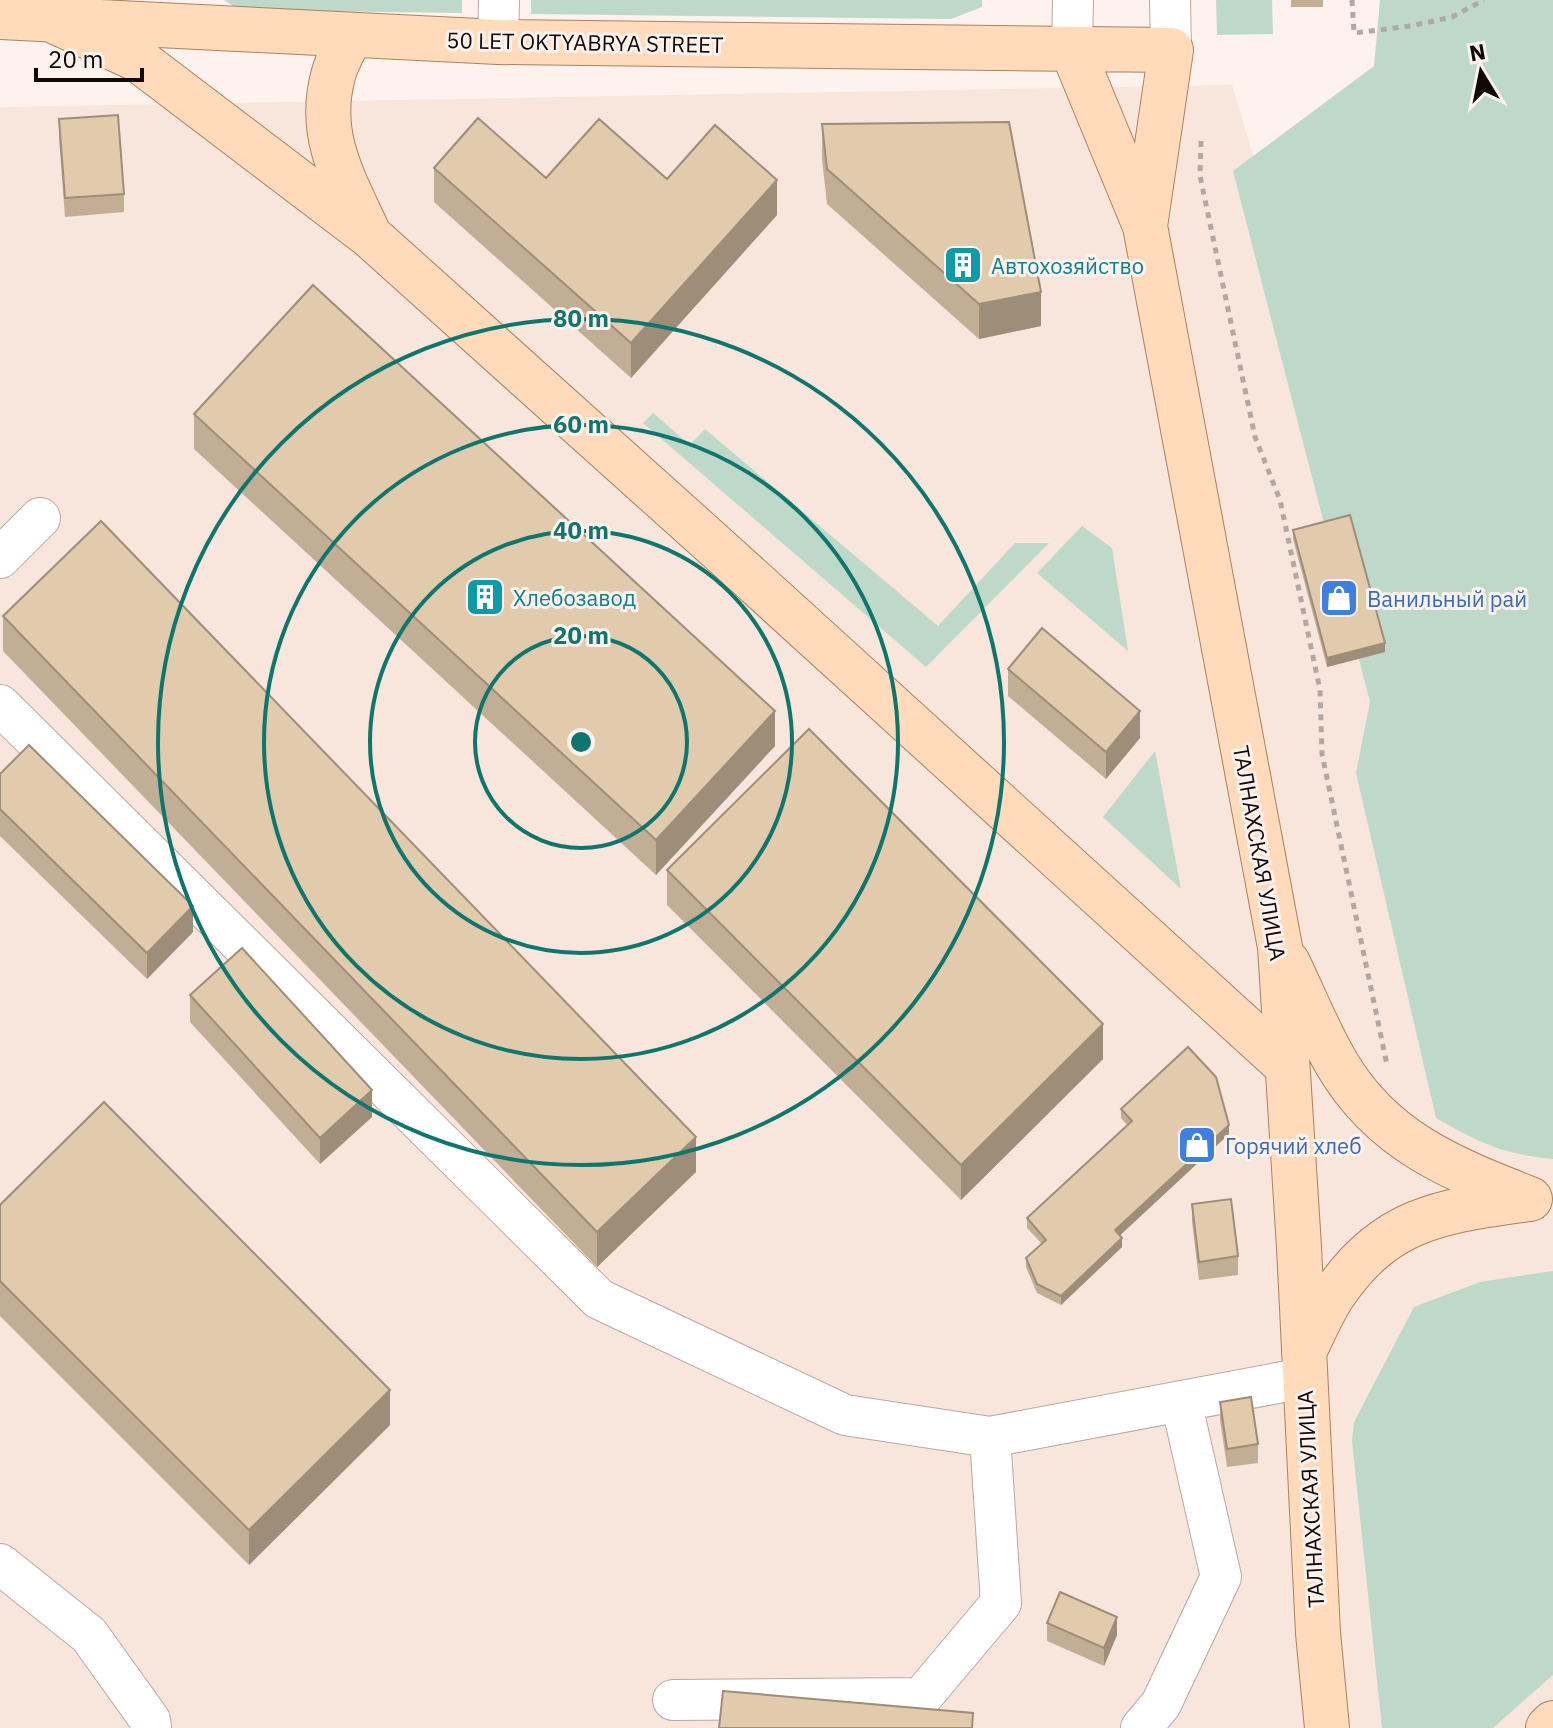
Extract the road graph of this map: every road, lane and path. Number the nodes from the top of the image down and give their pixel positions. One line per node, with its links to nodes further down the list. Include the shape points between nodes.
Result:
1 (1073, 0): 11 (street, ТАЛНАХСКАЯ УЛИЦА)
2 (1170, 0): 12 (street, ТАЛНАХСКАЯ УЛИЦА)
3 (1352, 0): 5 (path, via 1354,33 1452,17)
4 (1484, 0): 5 (path)
5 (1473, 3)
6 (45, 9): 7 (main road, 50 LET OKTYABRYA STREET); 8 (main road, 50 LET OKTYABRYA STREET); 15 (main road, via 137,59)
7 (154, 12): 10 (main road, 50 LET OKTYABRYA STREET)
8 (0, 17)
9 (498, 21): 10 (main road, 50 LET OKTYABRYA STREET); 11 (main road, 50 LET OKTYABRYA STREET)
10 (351, 35): 15 (main road, via 333,74 326,122 336,161)
11 (1072, 49): 12 (main road, 50 LET OKTYABRYA STREET); 14 (main road, ТАЛНАХСКАЯ УЛИЦА)
12 (1171, 50): 14 (main road, ТАЛНАХСКАЯ УЛИЦА)
13 (1201, 132): 21 (path, via 1200,176 1255,437 1280,500 1296,573 1320,690 1322,754)
14 (1145, 226): 19 (main road, ТАЛНАХСКАЯ УЛИЦА)
15 (370, 236): 20 (main road)
16 (40, 518): 17 (street)
17 (0, 558)
18 (0, 705): 25 (street, via 599,1299 845,1415)
19 (1280, 947): 20 (main road, ТАЛНАХСКАЯ УЛИЦА); 22 (main road, via 1337,1065 1373,1111 1410,1143 1454,1169)
20 (1286, 1065): 23 (main road, ТАЛНАХСКАЯ УЛИЦА)
21 (1389, 1073)
22 (1542, 1200): 23 (main road, via 1449,1211 1401,1228 1366,1254 1335,1292)
23 (1304, 1366): 24 (street); 31 (main road, ТАЛНАХСКАЯ УЛИЦА)
24 (1181, 1401): 25 (street); 30 (street, via 1221,1577 1161,1704)
25 (990, 1437): 27 (street, via 1001,1603 921,1698)
26 (0, 1564): 29 (street, via 89,1635)
27 (673, 1700)
28 (1553, 1723): 32 (main road)
29 (151, 1728)
30 (1141, 1728)
31 (1327, 1728)
32 (1548, 1728)

